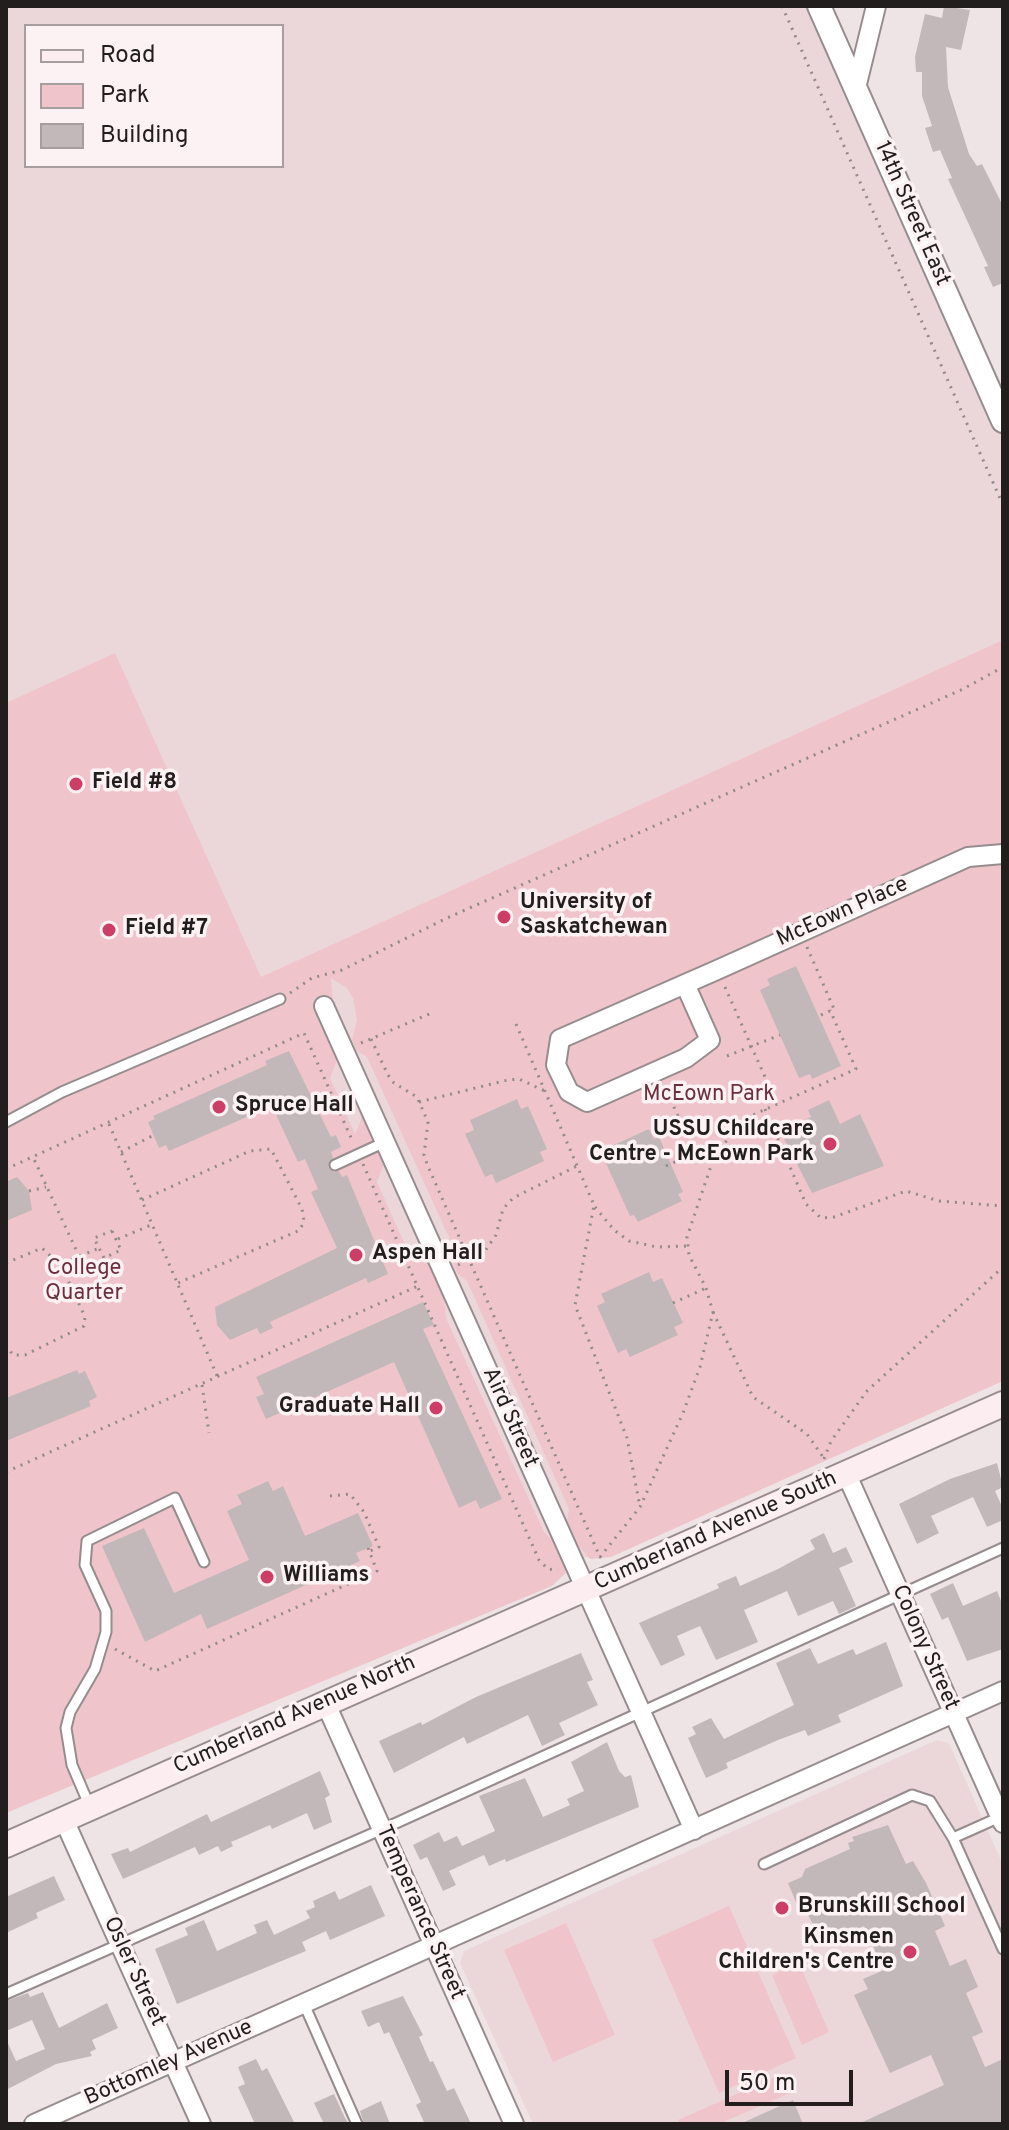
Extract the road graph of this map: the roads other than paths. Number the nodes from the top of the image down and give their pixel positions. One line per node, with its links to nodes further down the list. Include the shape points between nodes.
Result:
1 (819, 6): 3 (street, 14th Street East)
2 (876, 6): 3 (street)
3 (856, 88): 4 (street, 14th Street East)
4 (1003, 421)
5 (1003, 854): 6 (street, McEown Place, via 968,857)
6 (685, 984): 6 (street, McEown Place, via 560,1039 556,1065 563,1084 587,1102 686,1058 710,1040)
7 (280, 999): 9 (lane, via 62,1092)
8 (324, 1006): 10 (street, Aird Street)
9 (6, 1122)
10 (385, 1142): 11 (lane); 16 (street, Aird Street)
11 (335, 1165)
12 (1003, 1404): 13 (main road, Cumberland Avenue South)
13 (834, 1470): 16 (main road, Cumberland Avenue South); 17 (street, Colony Street)
14 (1003, 1548): 17 (lane)
15 (204, 1562): 22 (lane, via 175,1498 87,1541 84,1556 106,1611 106,1632 95,1669 66,1728 72,1765)
16 (586, 1590): 19 (main road, Cumberland Avenue North); 20 (street, Aird Street)
17 (900, 1595): 20 (lane); 21 (street, Colony Street)
18 (1003, 1691): 21 (street, Bottomley Avenue)
19 (325, 1702): 22 (main road, Cumberland Avenue North); 25 (street, Temperance Street)
20 (640, 1712): 25 (lane); 26 (street, Aird Street)
21 (954, 1714): 24 (street, Colony Street); 26 (street, Bottomley Avenue)
22 (90, 1807): 23 (main road, Cumberland Avenue North)
23 (64, 1820): 28 (main road, Cumberland Avenue North); 30 (street, Osler Street)
24 (1002, 1820): 27 (lane)
25 (381, 1830): 30 (lane); 31 (street, Temperance Street)
26 (694, 1830): 31 (street, Bottomley Avenue)
27 (953, 1838): 29 (lane, via 930,1801 912,1795); 32 (lane)
28 (6, 1845)
29 (764, 1864)
30 (119, 1943): 33 (lane); 35 (street, Osler Street)
31 (435, 1946): 34 (street, Bottomley Avenue); 39 (street, Temperance Street)
32 (1003, 1949)
33 (6, 1994)
34 (304, 2004): 35 (street, Bottomley Avenue); 38 (lane)
35 (174, 2062): 36 (street, Bottomley Avenue); 37 (street, Osler Street)
36 (41, 2123)
37 (201, 2124)
38 (357, 2124)
39 (514, 2124)

